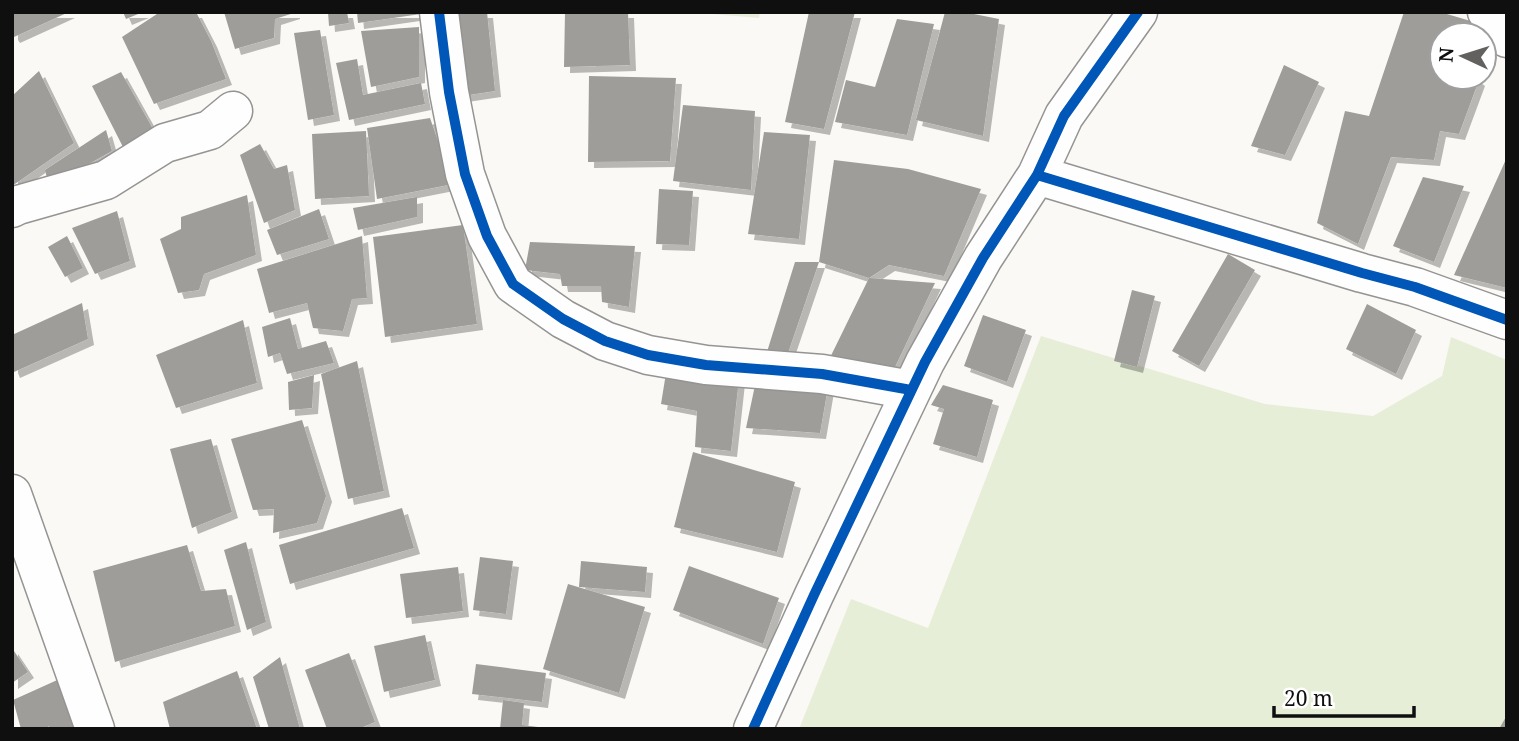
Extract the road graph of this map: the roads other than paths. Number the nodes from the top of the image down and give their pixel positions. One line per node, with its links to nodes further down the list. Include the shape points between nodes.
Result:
1 (439, 12): 9 (street, via 466,174 487,236 513,284 563,319 605,341 648,355 706,365 822,374)
2 (1138, 12): 6 (street, via 1064,116)
3 (1487, 12): 4 (street)
4 (1507, 38)
5 (233, 111): 7 (street, via 210,130 165,143 106,180)
6 (1037, 176): 8 (street, via 1415,287); 9 (street, via 984,258)
7 (12, 208)
8 (1507, 320)
9 (911, 390): 12 (street)
10 (12, 494): 11 (street)
11 (95, 729)
12 (753, 729)

